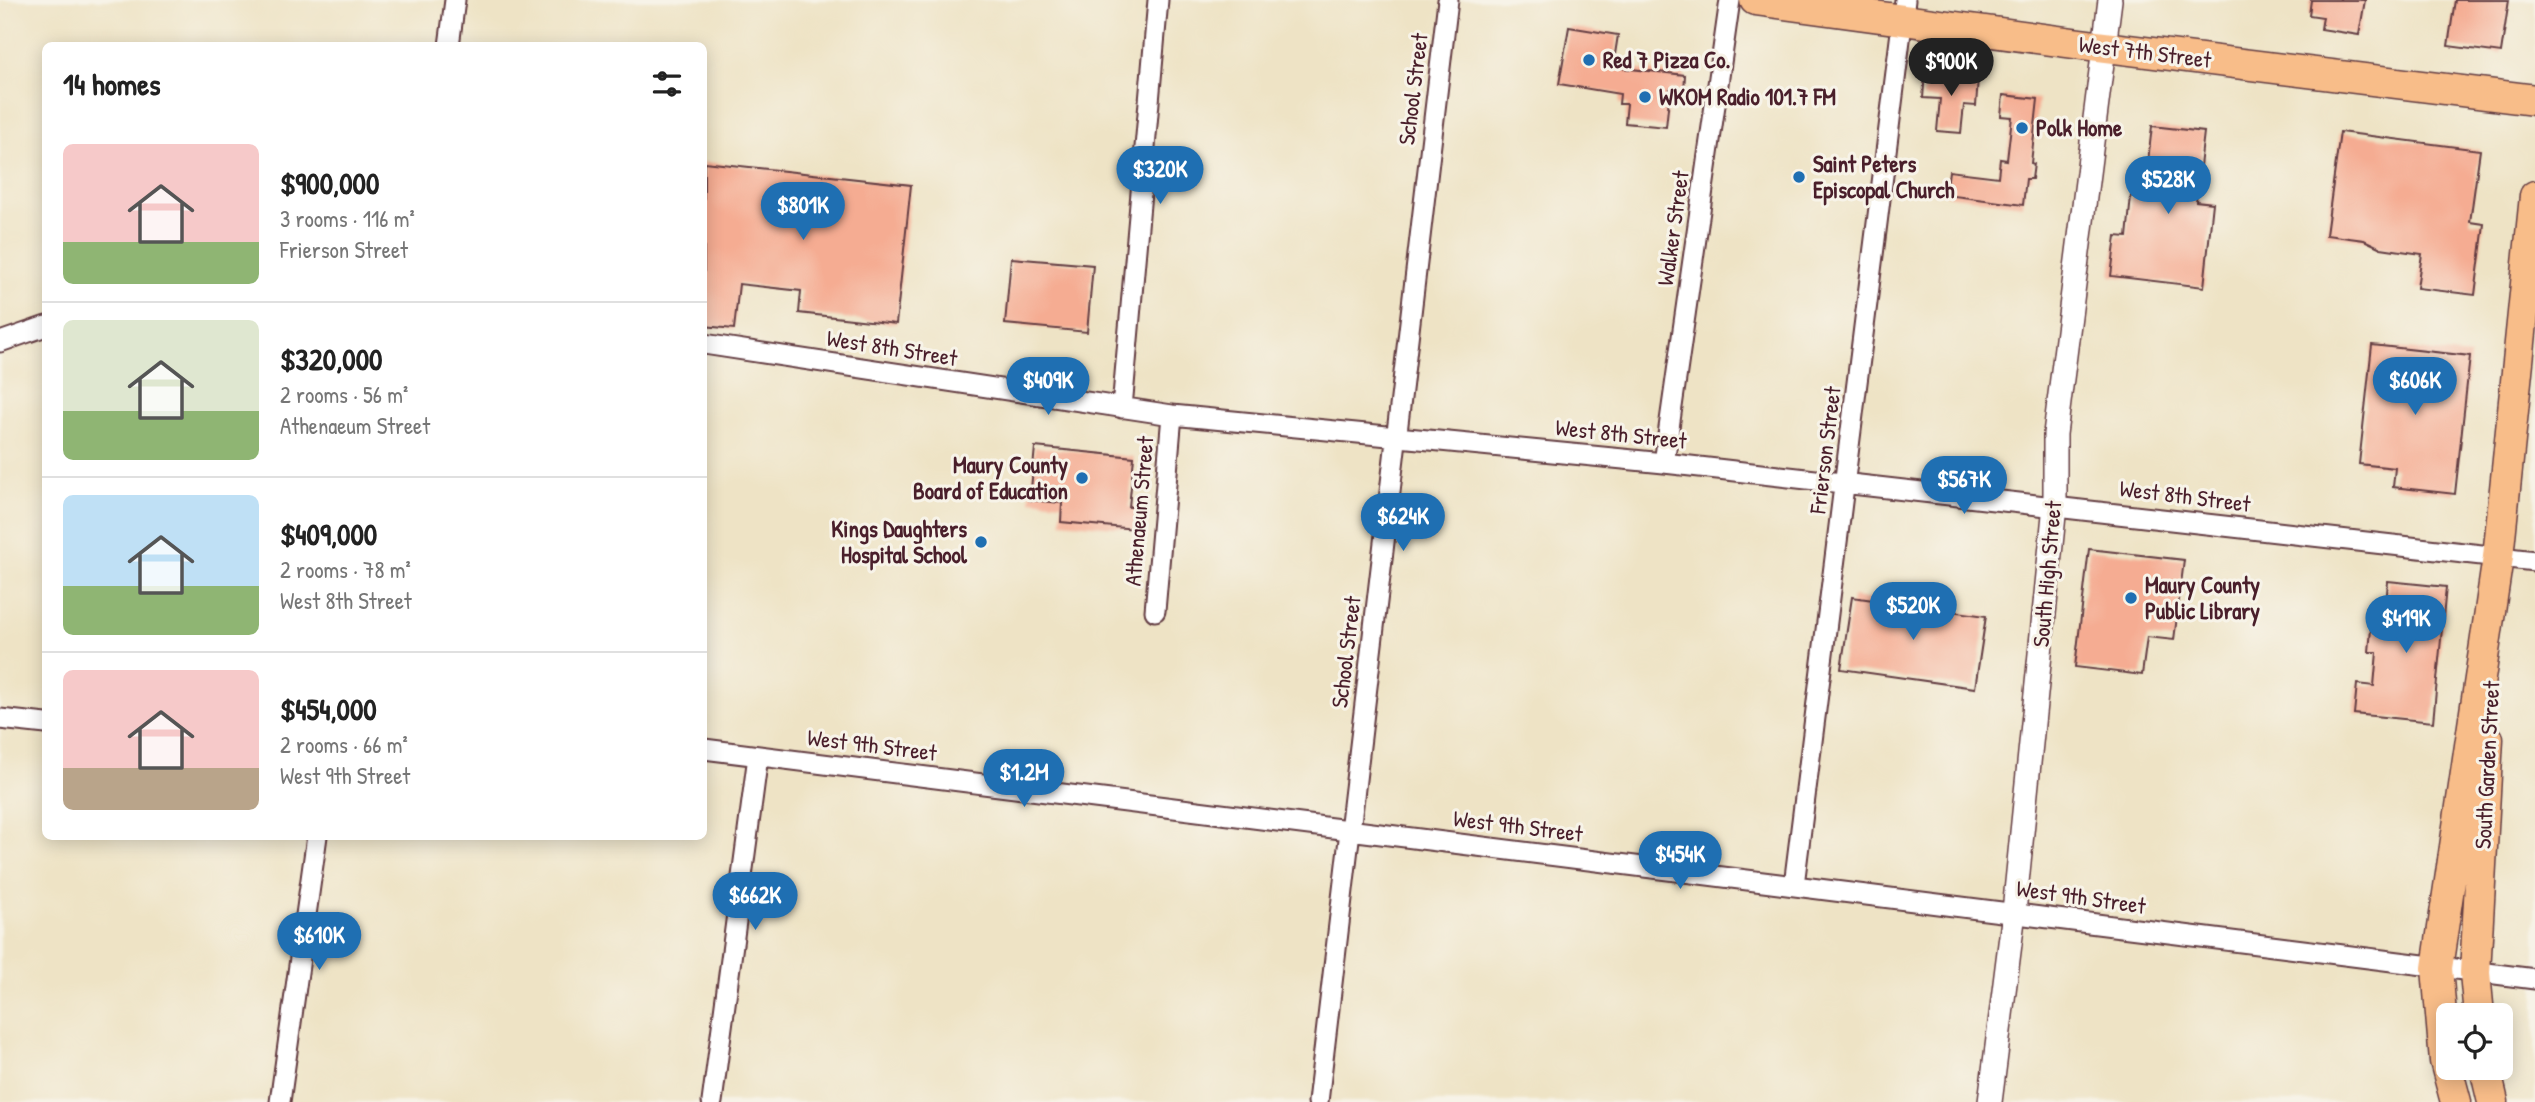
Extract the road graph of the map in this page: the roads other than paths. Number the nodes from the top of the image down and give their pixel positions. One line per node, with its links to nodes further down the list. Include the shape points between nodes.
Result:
1 (455, 0): 8 (street)
2 (1158, 0): 15 (street, Athenaeum Street)
3 (1448, 0): 17 (street, School Street)
4 (1730, 0): 18 (street, Walker Street)
5 (1755, 0): 7 (main road, West 7th Street)
6 (2110, 0): 9 (street, South High Street)
7 (1903, 10): 9 (main road, West 7th Street); 19 (street, Frierson Street)
8 (450, 42)
9 (2105, 47): 10 (main road, West 7th Street); 20 (street, South High Street, via 2055,434)
10 (2535, 100)
11 (2535, 196): 21 (main road, South Garden Street)
12 (42, 327): 13 (street)
13 (0, 342)
14 (707, 344): 15 (street, West 8th Street)
15 (1122, 408): 16 (street, West 8th Street)
16 (1172, 415): 17 (street, West 8th Street); 23 (street, Athenaeum Street)
17 (1396, 436): 18 (street, West 8th Street); 28 (street, School Street)
18 (1664, 463): 19 (street, West 8th Street)
19 (1845, 484): 20 (street, West 8th Street); 30 (street, Frierson Street)
20 (2055, 505): 21 (street, West 8th Street); 31 (street, South High Street)
21 (2498, 557): 22 (street, West 8th Street); 32 (main road, South Garden Street); 33 (main road, South Garden Street)
22 (2535, 561)
23 (1155, 611)
24 (0, 719): 25 (street)
25 (42, 724)
26 (707, 749): 27 (street, West 9th Street)
27 (758, 756): 28 (street, West 9th Street); 38 (street)
28 (1350, 830): 30 (street, West 9th Street); 39 (street, School Street)
29 (316, 840): 37 (street)
30 (1794, 885): 31 (street, West 9th Street)
31 (2014, 912): 32 (street, West 9th Street); 40 (street, South High Street)
32 (2437, 968): 33 (street, West 9th Street); 41 (main road, South Garden Street, via 2445,1061)
33 (2475, 973): 34 (street, West 9th Street); 35 (main road, South Garden Street)
34 (2535, 979)
35 (2478, 1003)
36 (2488, 1080): 42 (main road)
37 (280, 1102)
38 (712, 1102)
39 (1318, 1102)
40 (1990, 1102)
41 (2456, 1102)
42 (2493, 1102)

